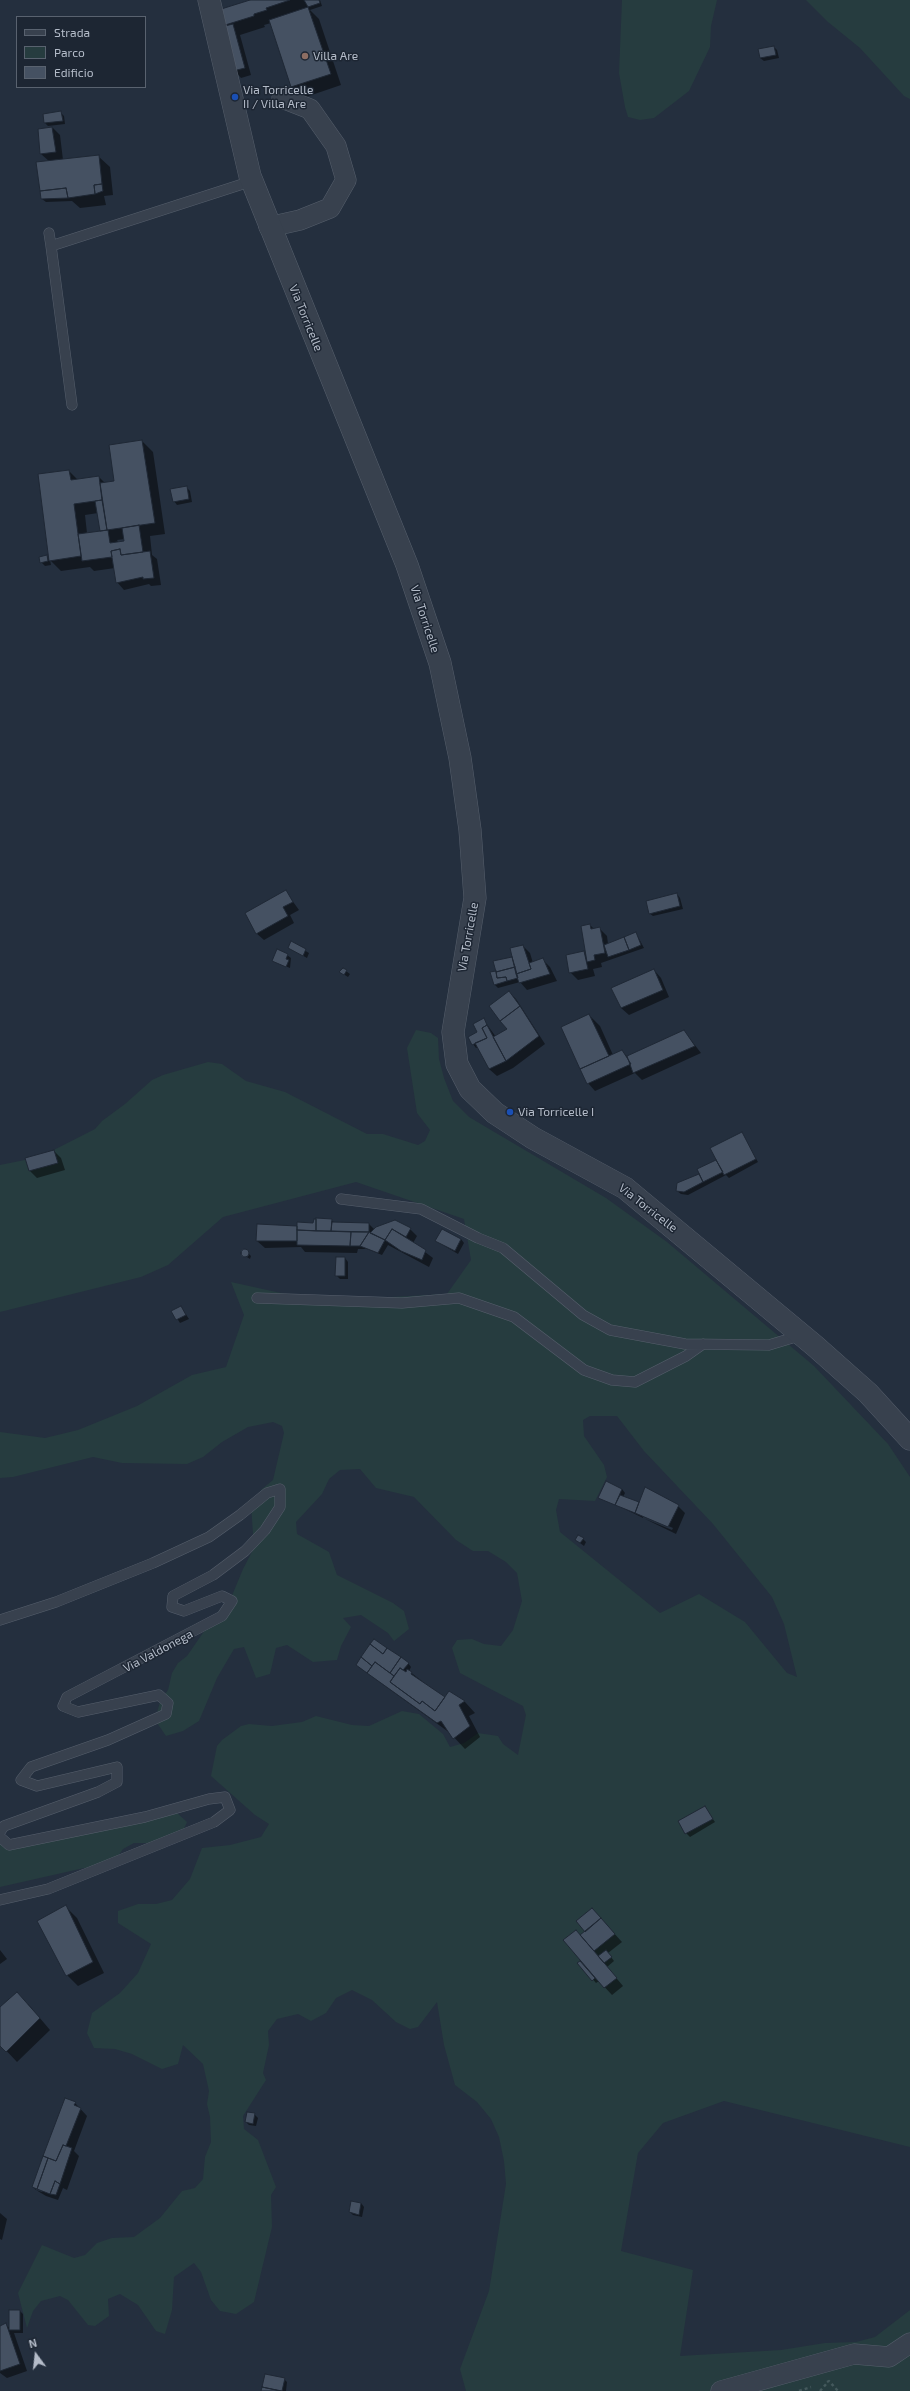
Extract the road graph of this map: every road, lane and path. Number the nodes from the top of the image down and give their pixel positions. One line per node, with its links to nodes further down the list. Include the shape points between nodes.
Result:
1 (209, 0): 3 (street, Via Torricelle)
2 (282, 98): 4 (street, via 310,109 336,146 346,180 330,208 300,220)
3 (252, 181): 4 (street, Via Torricelle); 6 (lane)
4 (269, 227): 10 (street, Via Torricelle, via 404,558 440,664 460,758 470,830 475,898 453,1032 457,1064 470,1089 495,1113 533,1138 625,1188)
5 (49, 233): 6 (lane)
6 (51, 246): 7 (lane)
7 (72, 405)
8 (340, 1199): 11 (lane, via 421,1209 503,1248 582,1315 610,1330 685,1344)
9 (256, 1298): 11 (lane, via 402,1303 459,1298 514,1317 584,1370 612,1380 635,1382 686,1356)
10 (802, 1335): 11 (lane, via 769,1345); 12 (street, Via Torricelle, via 868,1394)
11 (703, 1344)
12 (910, 1439)
13 (0, 1620): 14 (lane, Via Valdonega, via 56,1602 160,1560 209,1537 267,1493 280,1489 280,1507 265,1530 245,1551 213,1576 173,1596 172,1607 184,1611 222,1596 232,1601 222,1616 67,1697 63,1706 78,1712 159,1695 168,1703 166,1714 101,1742 31,1767 21,1780 37,1786 117,1767 118,1782 98,1792 4,1826)
14 (0, 1832)
15 (0, 1837): 16 (lane, via 9,1845 145,1817 225,1797 230,1810 214,1822 48,1889)
16 (0, 1900)
17 (910, 2343): 21 (street, via 889,2357 854,2354)
18 (829, 2381): 19 (path); 23 (path); 24 (path)
19 (821, 2384)
20 (814, 2386): 22 (path)
21 (721, 2391)
22 (799, 2391)
23 (820, 2391)
24 (838, 2391)

